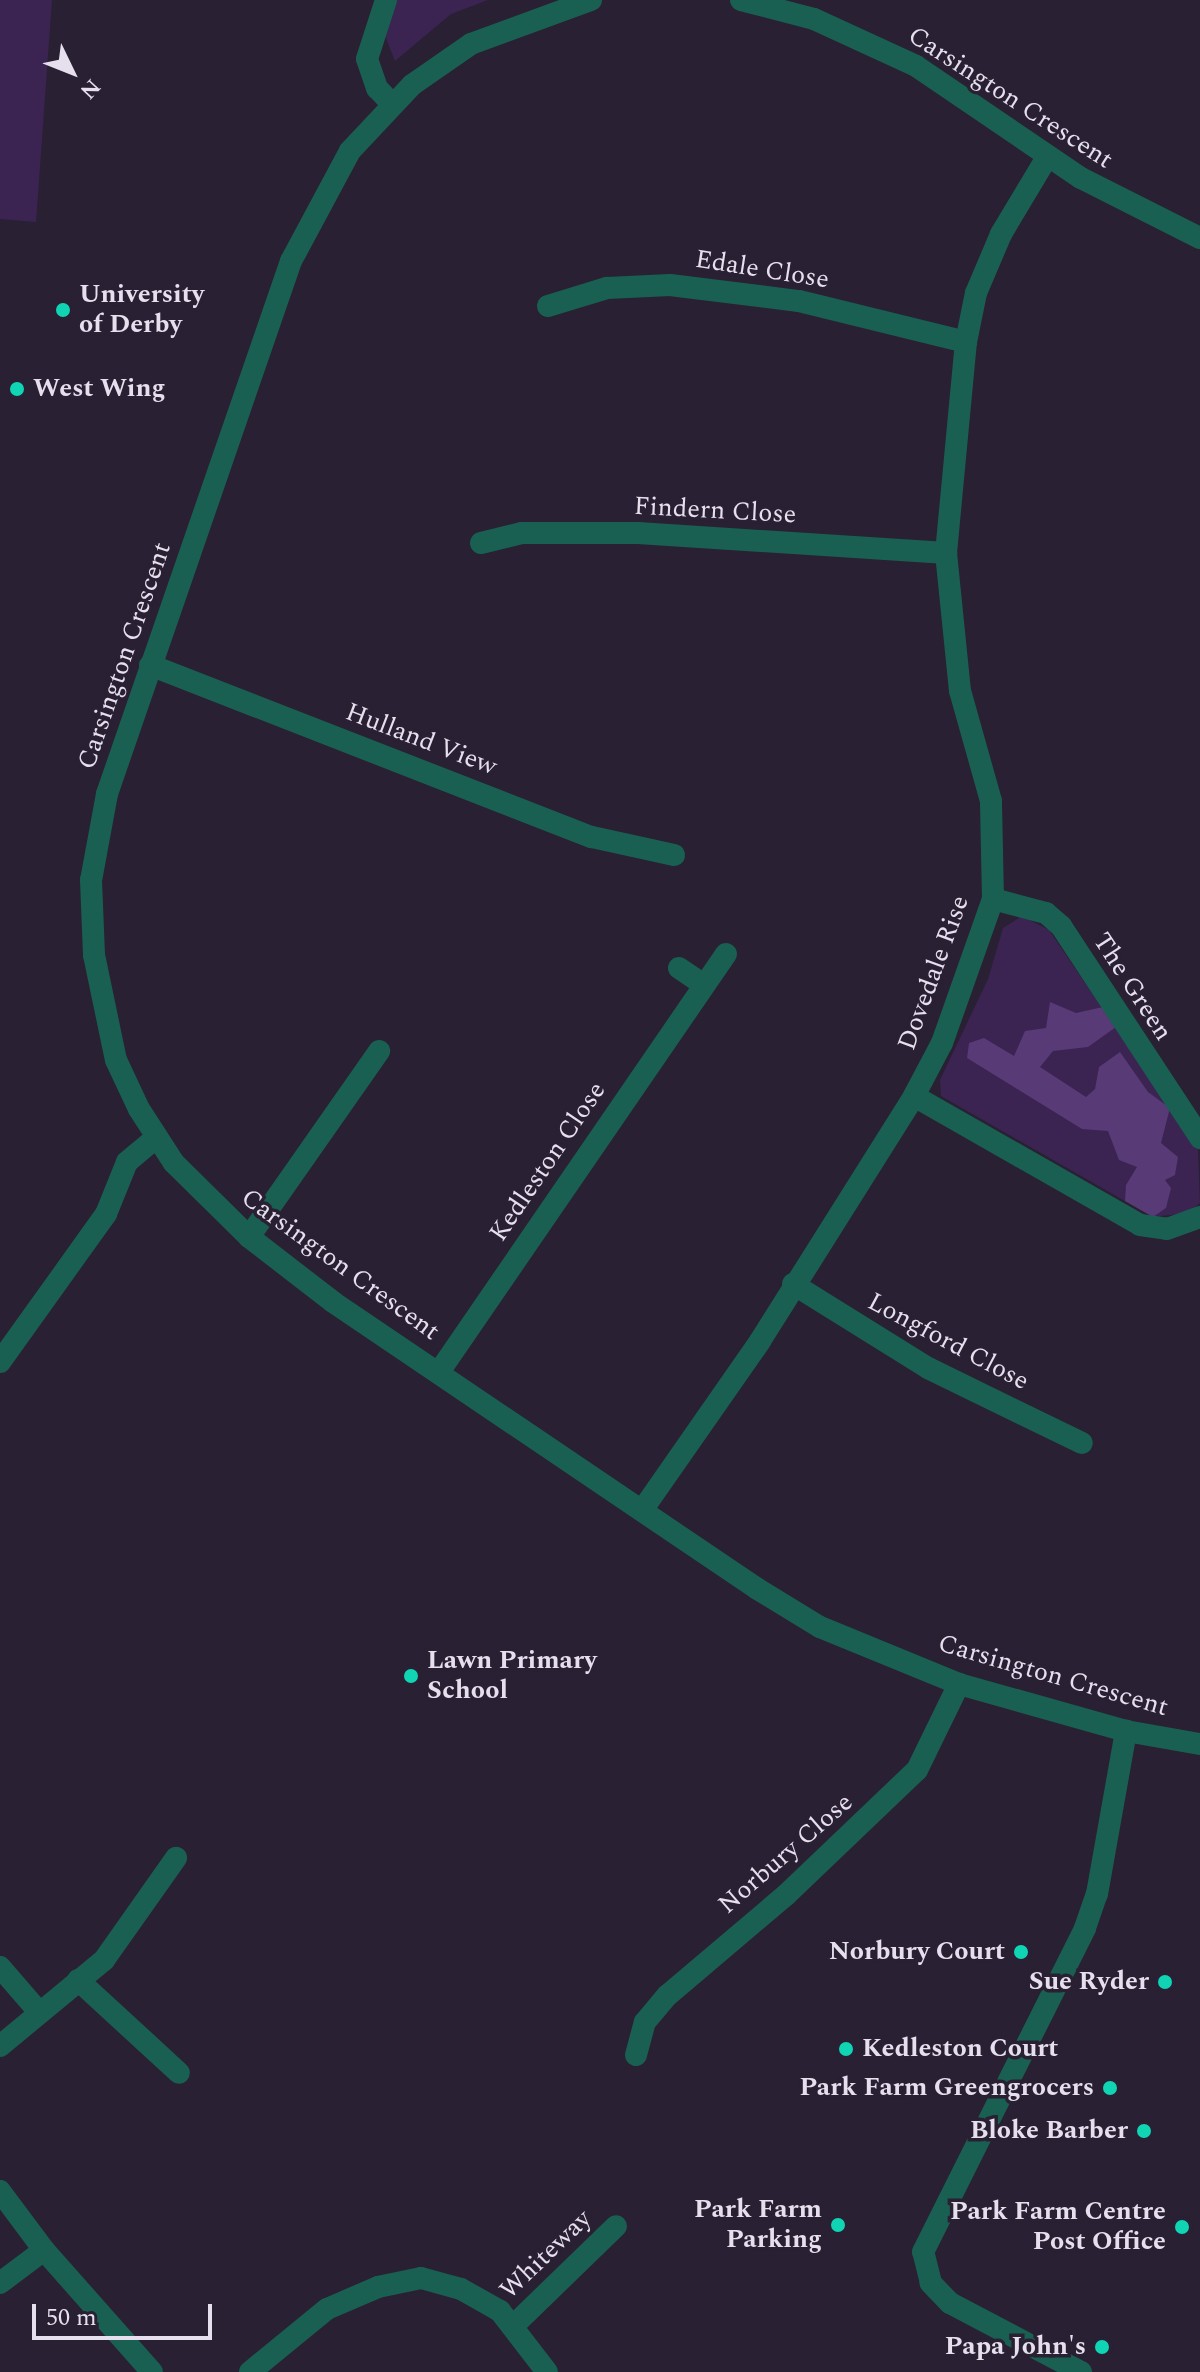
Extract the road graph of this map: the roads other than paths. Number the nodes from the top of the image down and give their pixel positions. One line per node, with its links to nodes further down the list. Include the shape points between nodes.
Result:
1 (386, 0): 4 (street, via 367,59 370,74)
2 (591, 0): 4 (street, Carsington Crescent, via 471,44)
3 (741, 0): 5 (street, Carsington Crescent, via 814,19 882,48)
4 (392, 104): 11 (street, Carsington Crescent, via 332,178 291,261)
5 (1047, 157): 6 (street, Carsington Crescent, via 1115,198); 8 (street, Dovedale Rise, via 992,252)
6 (1200, 238)
7 (548, 306): 8 (street, Edale Close, via 607,288 670,285 799,301)
8 (966, 342): 10 (street, Dovedale Rise)
9 (481, 543): 10 (street, Findern Close, via 522,533 638,533)
10 (946, 553): 13 (street, Dovedale Rise, via 960,691 991,801)
11 (150, 665): 12 (street, Hulland View, via 592,837); 19 (street, Carsington Crescent, via 107,794 91,880 94,955 116,1060)
12 (674, 855)
13 (993, 899): 18 (street, Dovedale Rise, via 942,1043); 20 (street, The Green, via 1046,913 1061,926)
14 (726, 954): 16 (street, Kedleston Close)
15 (679, 968): 16 (street)
16 (704, 985): 25 (street, Kedleston Close)
17 (379, 1051): 22 (street)
18 (914, 1096): 21 (street, via 1140,1225 1167,1229); 23 (street, Dovedale Rise)
19 (156, 1138): 22 (street, Carsington Crescent, via 189,1182); 24 (street, via 127,1162 106,1214)
20 (1200, 1138)
21 (1200, 1217)
22 (249, 1237): 25 (street, Carsington Crescent)
23 (793, 1284): 26 (street, Longford Close, via 928,1368); 27 (street, Dovedale Rise, via 760,1341)
24 (2, 1356)
25 (439, 1372): 27 (street, Carsington Crescent)
26 (1082, 1443)
27 (643, 1509): 28 (street, Carsington Crescent, via 820,1627)
28 (959, 1684): 29 (street, Carsington Crescent); 36 (street, Norbury Close, via 917,1770 786,1895 668,1995 645,2022)
29 (1126, 1731): 30 (street, Carsington Crescent); 46 (street, via 1097,1894 1085,1928 923,2252 931,2283 950,2303)
30 (1200, 1744)
31 (176, 1858): 33 (street, via 104,1960)
32 (0, 1967): 34 (street)
33 (78, 1980): 34 (street); 37 (street)
34 (39, 2012): 35 (street)
35 (0, 2046)
36 (636, 2055)
37 (179, 2073)
38 (0, 2191): 40 (street)
39 (616, 2226): 42 (street, Whiteway)
40 (44, 2250): 41 (street); 43 (street)
41 (0, 2283)
42 (514, 2325): 44 (street, via 461,2289 421,2278 399,2281 327,2309); 45 (street)
43 (152, 2372)
44 (250, 2372)
45 (547, 2372)
46 (1081, 2372)

